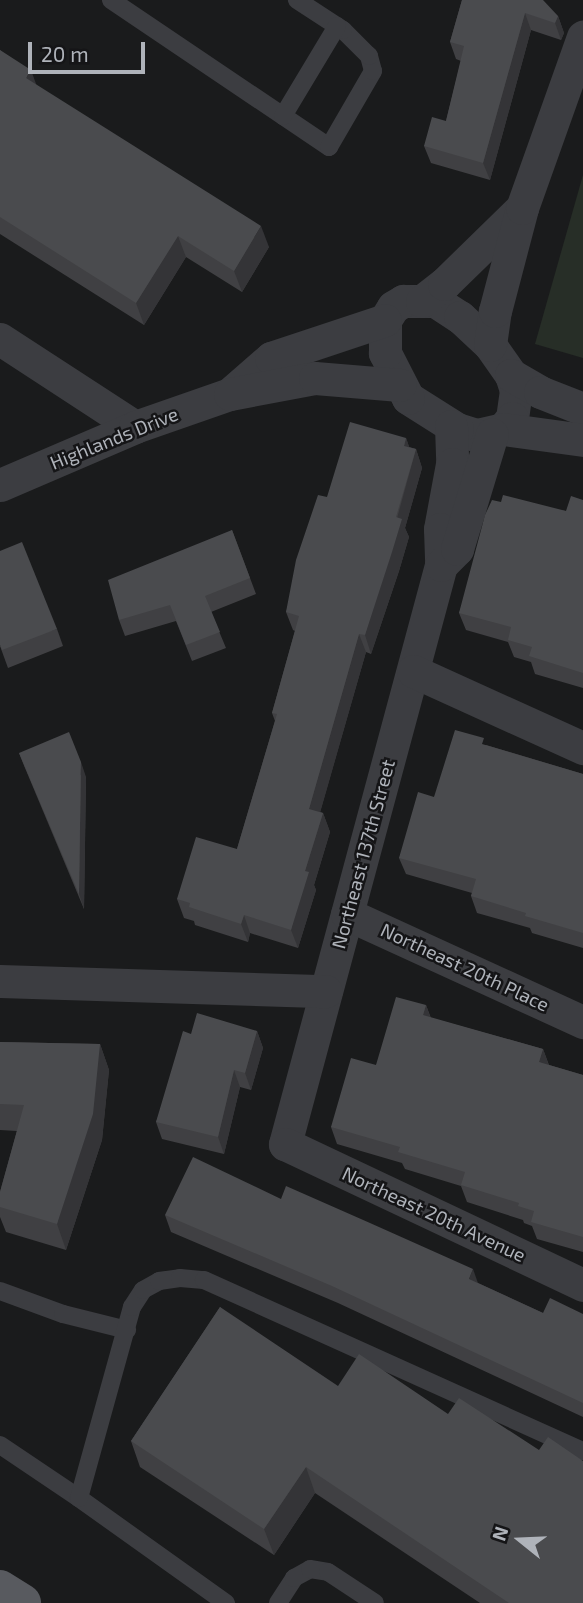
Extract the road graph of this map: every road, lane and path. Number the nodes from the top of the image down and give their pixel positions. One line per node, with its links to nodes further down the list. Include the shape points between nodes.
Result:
1 (111, 0): 5 (lane)
2 (297, 0): 3 (lane)
3 (337, 26): 5 (lane); 5 (lane, via 369,55 373,71 329,147)
4 (583, 37): 6 (street)
5 (283, 116)
6 (522, 208): 7 (street); 10 (street)
7 (422, 300): 8 (street, via 403,301); 10 (street, via 435,301 460,317)
8 (385, 320): 12 (street, via 385,353); 13 (street, Highlands Drive, via 271,358)
9 (0, 339): 16 (street)
10 (490, 345): 11 (street)
11 (512, 375): 14 (street); 17 (street, via 516,406 512,418)
12 (400, 385): 13 (street, Highlands Drive, via 315,378); 15 (street, via 408,398)
13 (230, 394): 16 (street, Highlands Drive)
14 (583, 409)
15 (452, 426): 17 (street, via 476,435); 20 (street, Northeast 137th Street, via 452,464 440,529)
16 (135, 427): 19 (street, Highlands Drive)
17 (497, 432): 18 (street); 20 (street, Northeast 137th Street, via 457,549)
18 (583, 440)
19 (0, 485)
20 (441, 565): 21 (street, Northeast 137th Street)
21 (413, 671): 22 (street); 23 (street, Northeast 137th Street)
22 (583, 748)
23 (347, 914): 25 (street, Northeast 137th Street); 26 (street, Northeast 20th Place)
24 (0, 981): 25 (street)
25 (326, 991): 27 (street, Northeast 137th Street)
26 (583, 1022)
27 (285, 1144): 28 (street, Northeast 20th Avenue)
28 (583, 1285)
29 (0, 1290): 30 (lane, via 63,1314)
30 (127, 1330): 32 (lane, via 132,1307 143,1290 159,1281 204,1280); 33 (lane)
31 (0, 1445): 33 (lane)
32 (583, 1451)
33 (79, 1498): 36 (lane)
34 (0, 1589): 35 (main road)
35 (22, 1603)
36 (226, 1603)
37 (278, 1603): 38 (lane, via 293,1578 310,1569 328,1572)
38 (375, 1603)

